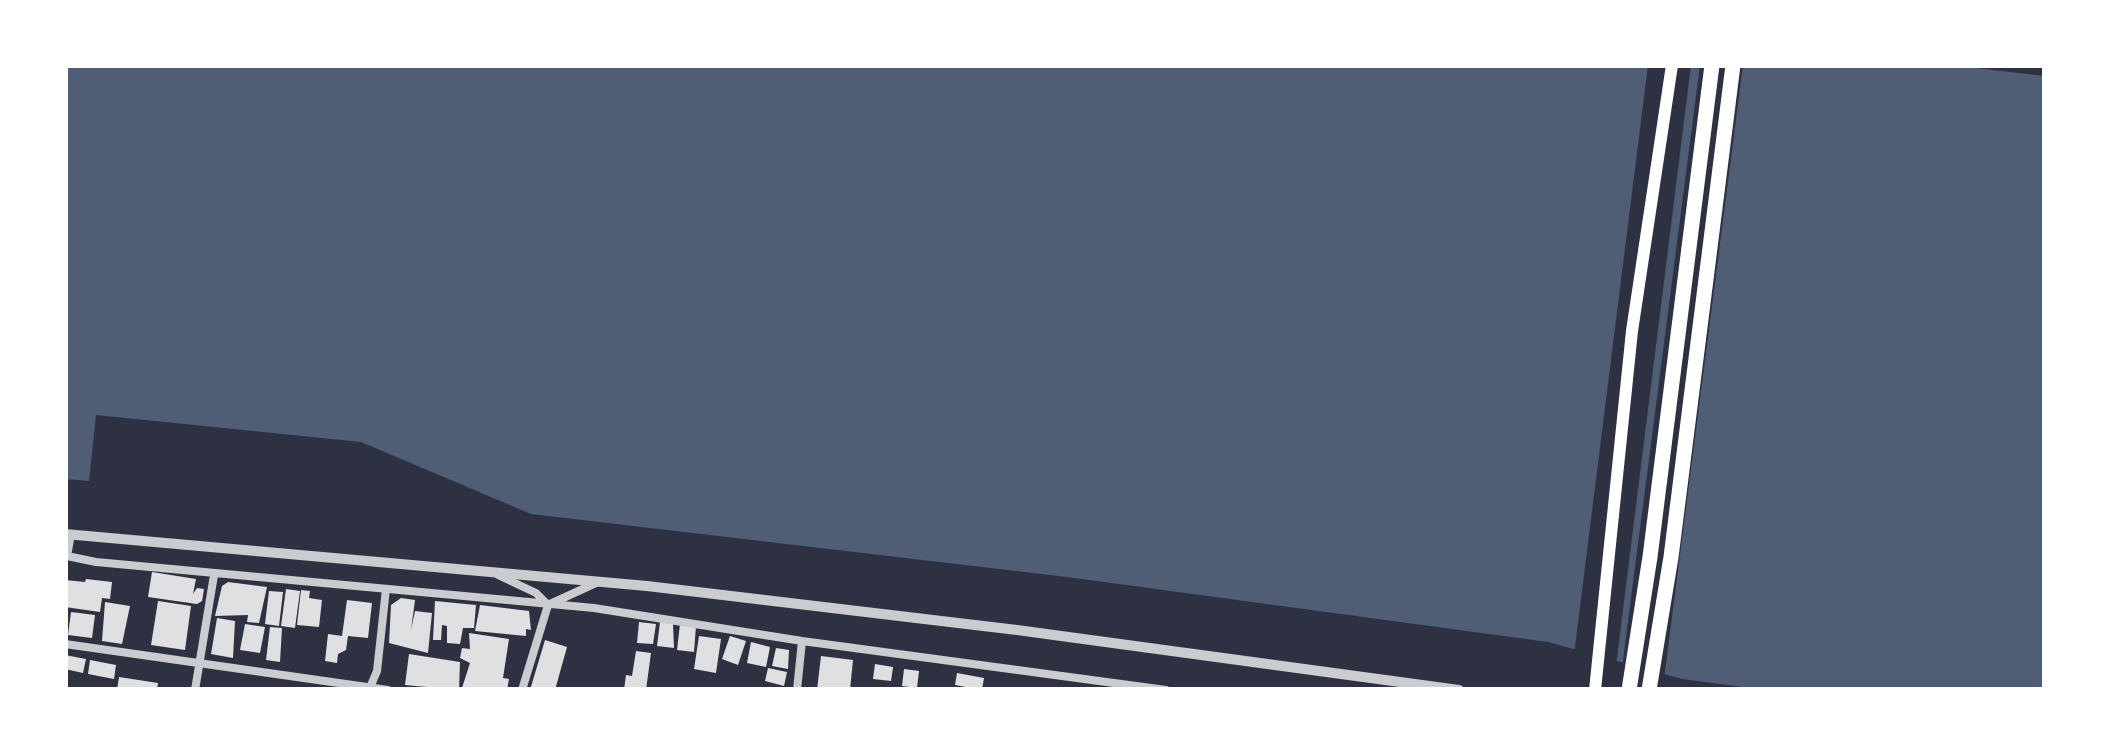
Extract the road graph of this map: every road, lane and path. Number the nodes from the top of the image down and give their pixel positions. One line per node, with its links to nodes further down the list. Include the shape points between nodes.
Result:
1 (1672, 65): 24 (highway, via 1632,331)
2 (1714, 65): 25 (highway)
3 (1733, 65): 26 (highway)
4 (68, 534): 5 (street); 7 (street)
5 (67, 556): 6 (street); 8 (street)
6 (65, 567)
7 (494, 572): 9 (street); 11 (street)
8 (214, 575): 10 (street); 14 (street)
9 (598, 582): 11 (street); 23 (street)
10 (386, 589): 11 (street); 16 (street, via 378,672)
11 (548, 606): 12 (street); 19 (street)
12 (802, 642): 15 (street); 20 (street)
13 (65, 644): 14 (street)
14 (200, 663): 16 (street); 17 (street)
15 (1095, 680): 21 (street); 22 (street)
16 (370, 689): 18 (street)
17 (195, 690)
18 (388, 690)
19 (522, 690)
20 (797, 690)
21 (1093, 690)
22 (1166, 690)
23 (1458, 690)
24 (1595, 690)
25 (1632, 690)
26 (1649, 690)

